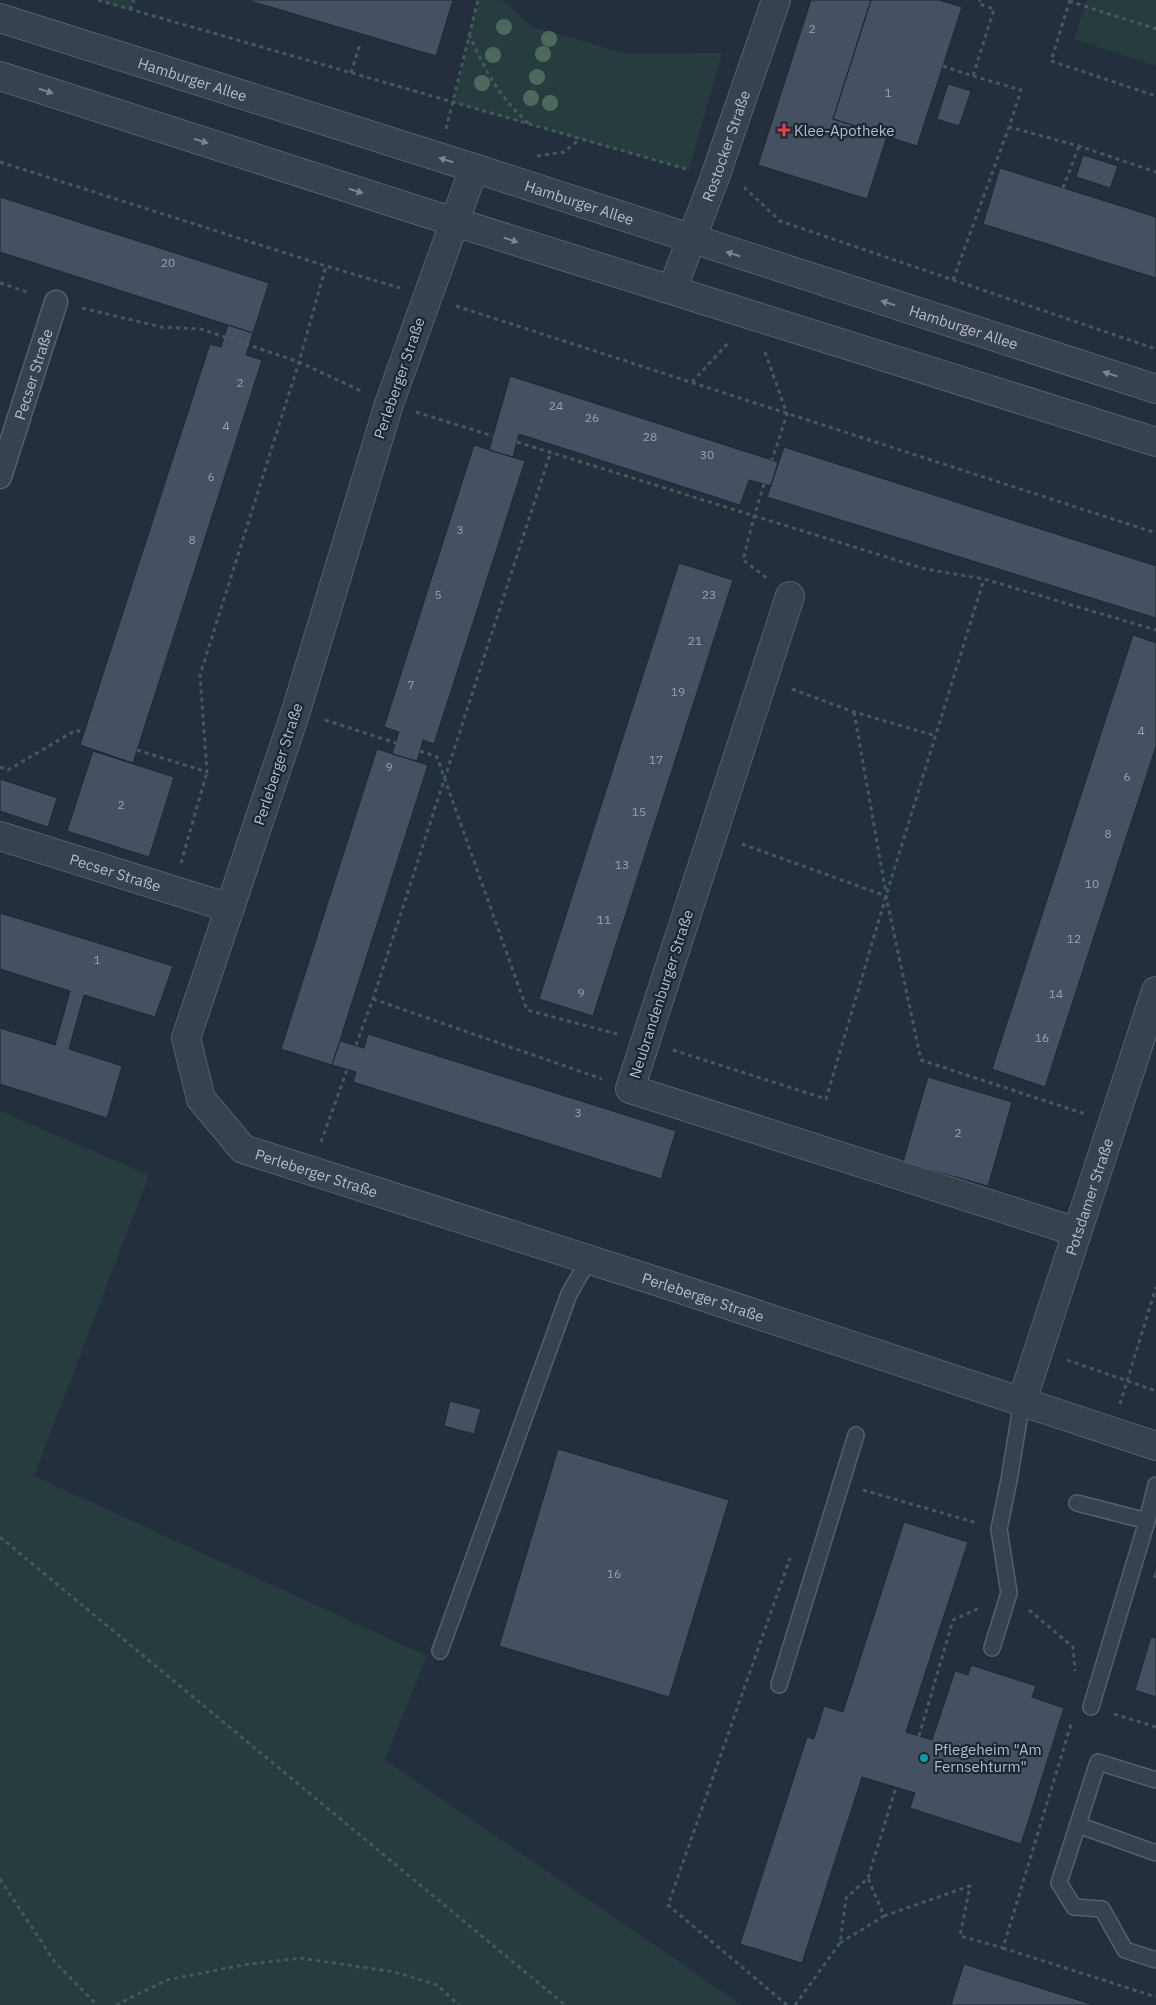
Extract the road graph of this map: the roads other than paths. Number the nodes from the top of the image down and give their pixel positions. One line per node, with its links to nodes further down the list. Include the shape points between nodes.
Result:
1 (776, 0): 6 (street, Rostocker Straße)
2 (0, 18): 4 (street, Hamburger Allee, one-way to 2)
3 (0, 76): 5 (street, one-way to 5)
4 (474, 168): 5 (street, Perleberger Straße); 6 (street, Hamburger Allee)
5 (454, 222): 7 (street, one-way to 7); 14 (street, Perleberger Straße, via 389,404 296,711)
6 (691, 240): 7 (street, Rostocker Straße); 9 (street, Hamburger Allee, one-way to 6)
7 (672, 290): 10 (street)
8 (56, 302): 11 (street, Pecser Straße)
9 (1156, 389)
10 (1156, 442)
11 (0, 477)
12 (790, 596): 16 (street, Neubrandenburger Straße, via 630,1089)
13 (0, 836): 14 (street, Pecser Straße)
14 (230, 908): 17 (street, Perleberger Straße, via 186,1038 201,1099 243,1149)
15 (1156, 992): 16 (street, Potsdamer Straße)
16 (1077, 1232): 18 (street, Potsdamer Straße)
17 (589, 1259): 18 (street, Perleberger Straße); 25 (lane, via 569,1294)
18 (1022, 1401): 20 (street, Perleberger Straße); 24 (lane, via 998,1529 1009,1594)
19 (856, 1435): 26 (lane)
20 (1156, 1446)
21 (1156, 1485): 23 (lane)
22 (1077, 1502): 23 (lane)
23 (1147, 1521): 27 (lane)
24 (992, 1648)
25 (440, 1651)
26 (779, 1685)
27 (1091, 1707)
28 (1156, 1780): 29 (lane, via 1098,1762)
29 (1078, 1825): 30 (lane); 31 (lane, via 1059,1883 1074,1907 1102,1909 1125,1950)
30 (1156, 1853)
31 (1156, 1960)

